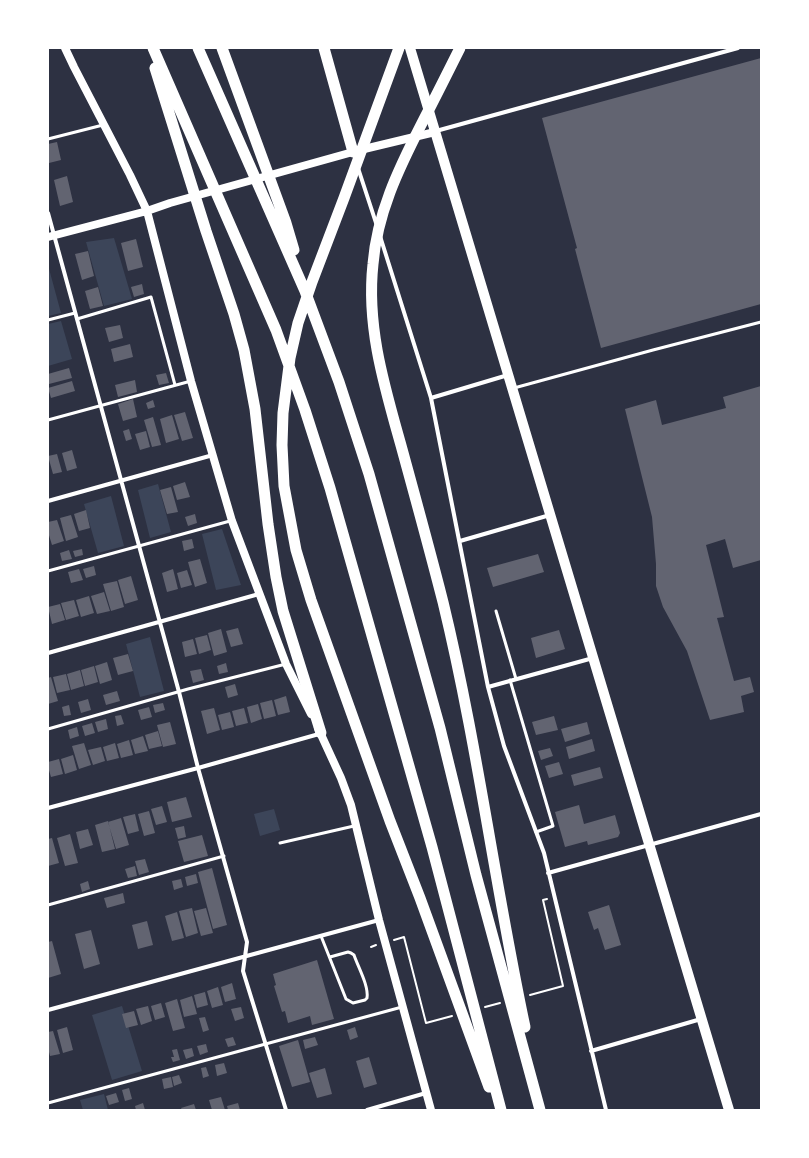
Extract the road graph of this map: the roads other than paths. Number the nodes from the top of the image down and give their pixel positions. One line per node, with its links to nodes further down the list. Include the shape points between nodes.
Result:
1 (65, 48): 11 (main road)
2 (149, 48): 49 (highway, via 244,350 255,409 277,583 283,612)
3 (153, 48): 75 (highway, via 276,330 306,410 432,848)
4 (198, 48): 18 (highway)
5 (222, 48): 18 (highway, via 286,223)
6 (324, 48): 14 (highway)
7 (400, 48): 74 (highway, via 298,323 290,358 283,412 284,486 296,550 309,594)
8 (410, 48): 12 (main road)
9 (460, 48): 76 (highway, via 388,195 375,243 372,313 378,360 441,595 471,732 513,970)
10 (738, 48): 12 (street)
11 (103, 125): 13 (lane); 15 (main road)
12 (435, 132): 14 (main road); 23 (main road)
13 (48, 139)
14 (353, 152): 15 (main road); 27 (street)
15 (147, 211): 17 (main road); 24 (main road)
16 (48, 213): 17 (street)
17 (51, 236): 19 (street)
18 (305, 291): 76 (highway, via 340,382 369,474 440,728 476,875)
19 (75, 313): 20 (street); 21 (lane)
20 (77, 319): 25 (lane, via 151,298); 28 (street)
21 (48, 320)
22 (761, 322): 26 (lane)
23 (508, 375): 26 (main road); 27 (street)
24 (191, 380): 25 (lane); 30 (main road)
25 (175, 385): 28 (lane)
26 (512, 388): 33 (main road)
27 (431, 398): 35 (street)
28 (100, 406): 29 (lane); 31 (street)
29 (48, 420)
30 (213, 455): 31 (street); 34 (main road)
31 (121, 481): 32 (street); 36 (street)
32 (48, 501)
33 (550, 514): 35 (street); 42 (main road)
34 (232, 521): 36 (lane); 38 (main road)
35 (460, 541): 46 (street)
36 (139, 546): 37 (lane); 40 (street)
37 (48, 571)
38 (259, 594): 40 (street); 43 (main road)
39 (496, 611): 44 (lane)
40 (160, 622): 41 (street); 47 (street)
41 (48, 653)
42 (593, 658): 44 (street); 56 (main road)
43 (286, 664): 47 (lane); 49 (main road)
44 (516, 679): 45 (street)
45 (510, 680): 46 (street); 54 (lane, via 553,826)
46 (488, 687): 54 (street, via 504,746)
47 (179, 692): 48 (lane); 50 (street)
48 (48, 729)
49 (321, 733): 50 (street); 53 (main road, via 341,778)
50 (198, 768): 51 (street); 57 (street)
51 (48, 808)
52 (761, 814): 56 (street)
53 (356, 826): 55 (lane); 60 (main road)
54 (536, 832): 58 (street)
55 (280, 843)
56 (650, 846): 58 (street); 66 (main road)
57 (224, 856): 59 (lane); 62 (street, via 247,942)
58 (548, 873): 68 (street)
59 (48, 905)
60 (378, 920): 61 (street); 64 (main road)
61 (321, 936): 62 (street); 63 (lane)
62 (245, 956): 65 (street); 67 (street, via 243,971)
63 (330, 958): 63 (lane, via 346,999 353,1003 365,1000 368,994 354,955 348,952)
64 (402, 1007): 67 (lane); 69 (main road)
65 (48, 1010)
66 (702, 1019): 68 (street); 78 (main road)
67 (265, 1043): 70 (lane); 71 (street)
68 (591, 1051): 77 (street)
69 (426, 1093): 72 (street); 73 (main road)
70 (48, 1103)
71 (286, 1110)
72 (367, 1110)
73 (431, 1110)
74 (497, 1110)
75 (502, 1110)
76 (541, 1110)
77 (606, 1110)
78 (729, 1110)

